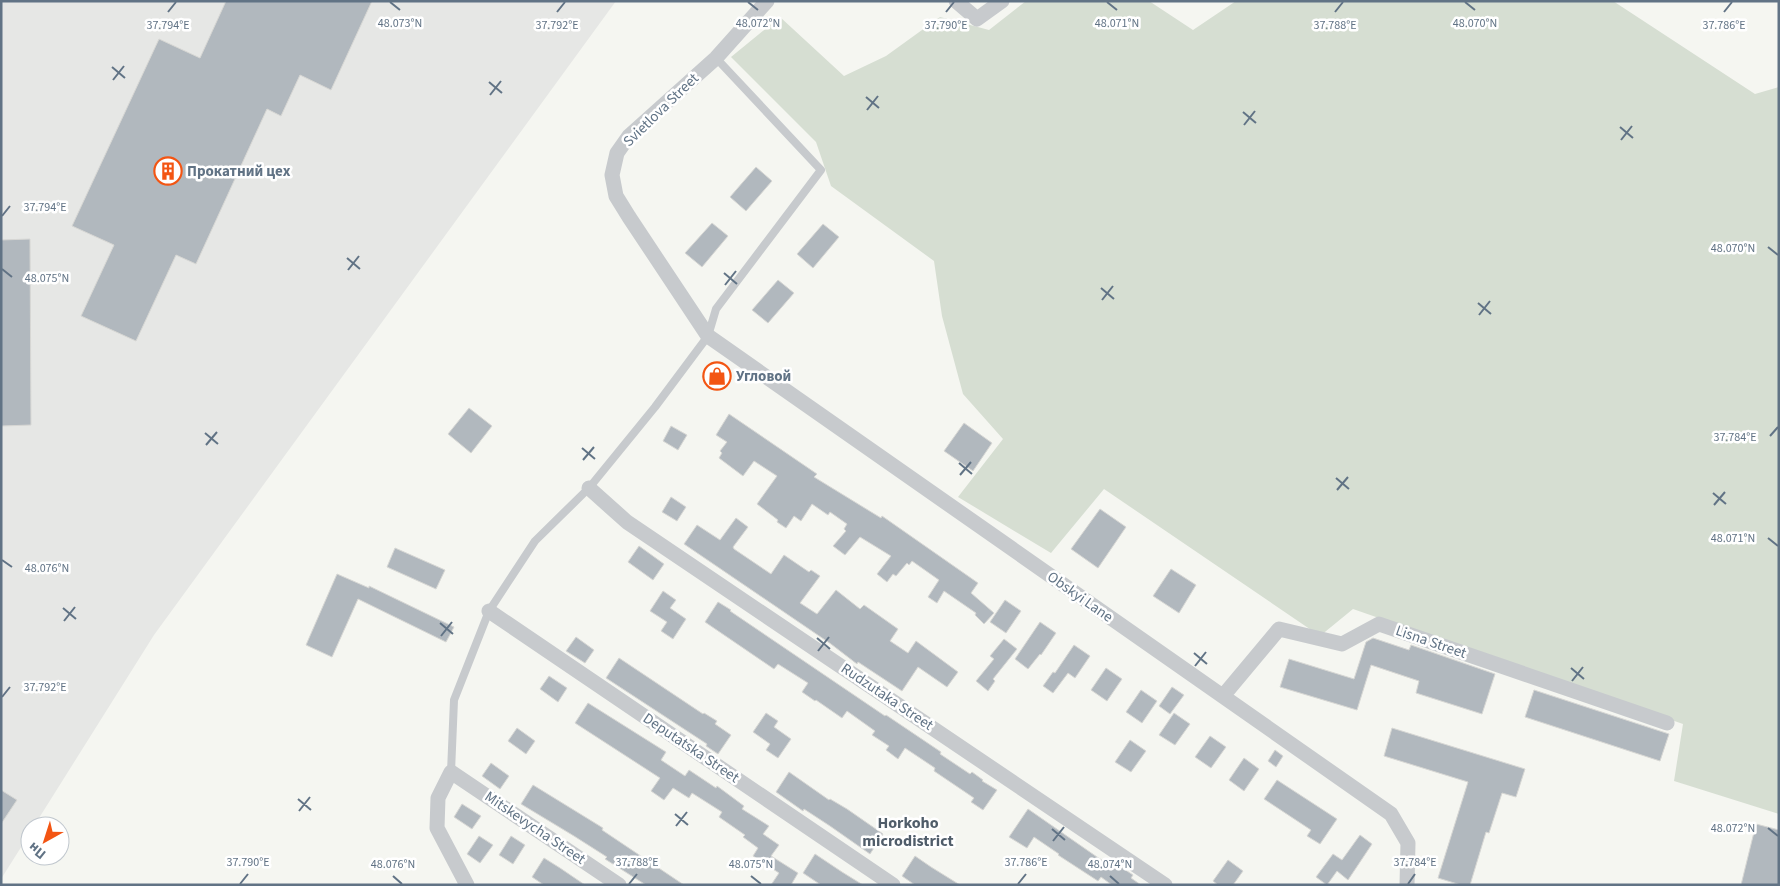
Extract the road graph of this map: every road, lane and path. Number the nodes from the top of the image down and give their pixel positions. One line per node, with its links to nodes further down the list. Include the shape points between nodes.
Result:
1 (767, 1): 4 (street, Svietlova Street)
2 (956, 1): 3 (street, via 977,19)
3 (1002, 1)
4 (716, 58): 5 (street, Svietlova Street, via 629,136 617,153 612,175 616,196); 5 (lane, via 821,170 716,309)
5 (708, 336): 6 (lane); 8 (street, Obskyi Lane)
6 (588, 488): 7 (lane, via 535,541); 14 (street, Rudzutaka Street, via 627,522)
7 (489, 611): 10 (lane, via 454,700); 13 (street, Deputatska Street)
8 (1222, 696): 9 (street, Lisna Street, via 1279,629 1342,644 1379,624); 15 (street, Obskyi Lane, via 1391,814 1408,843)
9 (1667, 723)
10 (451, 772): 11 (street, via 438,798 437,828); 12 (street, Mitskevycha Street)
11 (467, 885)
12 (618, 885)
13 (893, 885)
14 (1165, 885)
15 (1407, 885)

